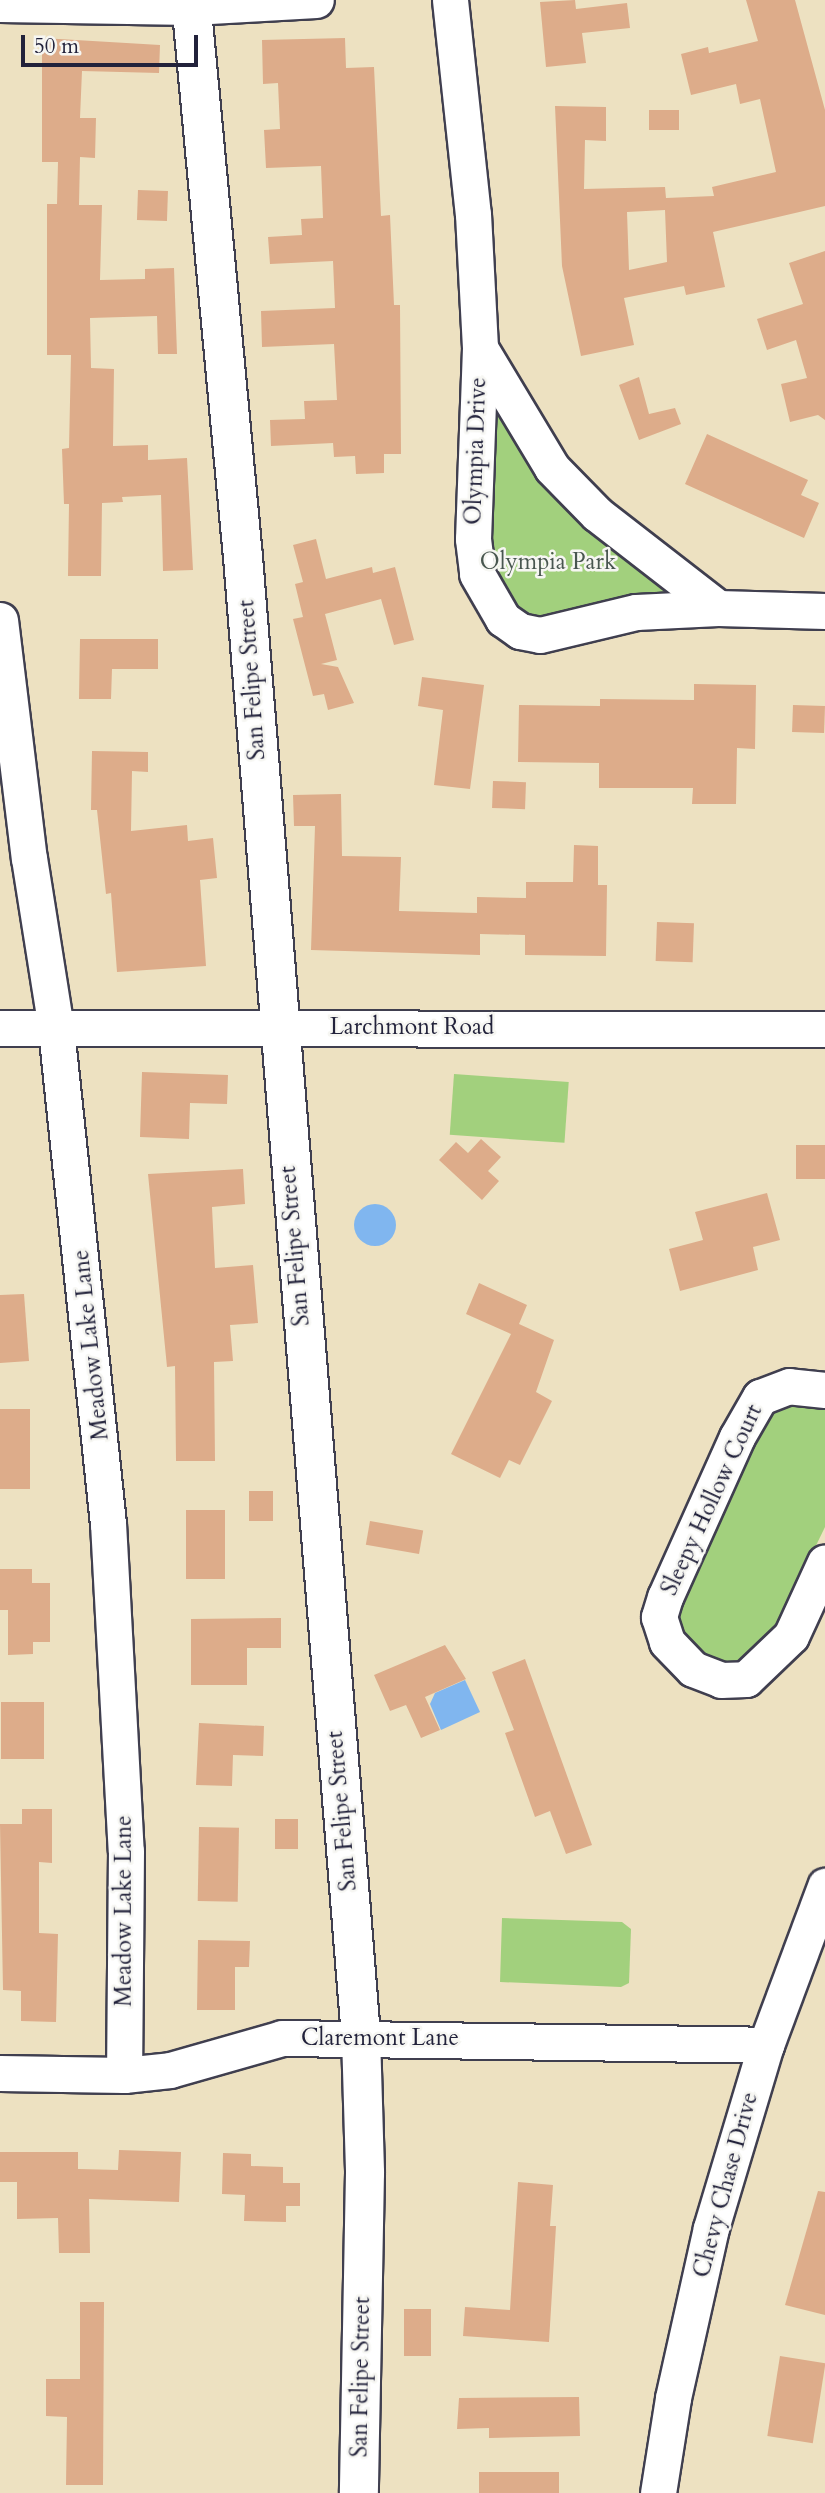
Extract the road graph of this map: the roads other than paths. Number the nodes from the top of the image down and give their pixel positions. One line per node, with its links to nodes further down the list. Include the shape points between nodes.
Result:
1 (316, 0): 4 (street)
2 (450, 0): 5 (street, Olympia Drive, via 472,214)
3 (0, 4): 4 (street)
4 (192, 4): 9 (main road, San Felipe Street, via 243,556)
5 (480, 348): 6 (street, Olympia Drive, via 552,468 597,514); 6 (street, Olympia Drive, via 473,539 477,574 503,619 520,631 540,635 636,612)
6 (718, 608): 7 (street, Olympia Drive)
7 (825, 611)
8 (0, 620): 11 (street, Meadow Lake Lane, via 29,858)
9 (278, 1026): 11 (street, Larchmont Road); 12 (street, Larchmont Road); 17 (main road, San Felipe Street)
10 (0, 1028): 11 (street, Larchmont Road)
11 (57, 1029): 20 (street, Meadow Lake Lane, via 108,1523 126,1851)
12 (825, 1029)
13 (825, 1391): 15 (street, Sleepy Hollow Court, via 789,1386 760,1397 737,1437 659,1617 667,1642 693,1669 721,1680 746,1679)
14 (825, 1562): 15 (street, Sleepy Hollow Court)
15 (816, 1605)
16 (825, 1886): 18 (street, Chevy Chase Drive)
17 (362, 2036): 18 (street, Claremont Lane); 20 (street, Claremont Lane, via 282,2038 170,2070); 21 (main road, San Felipe Street, via 365,2173)
18 (766, 2045): 22 (street, Chevy Chase Drive, via 711,2228 673,2398)
19 (0, 2073): 20 (street, Claremont Lane)
20 (124, 2075)
21 (359, 2493)
22 (658, 2493)

